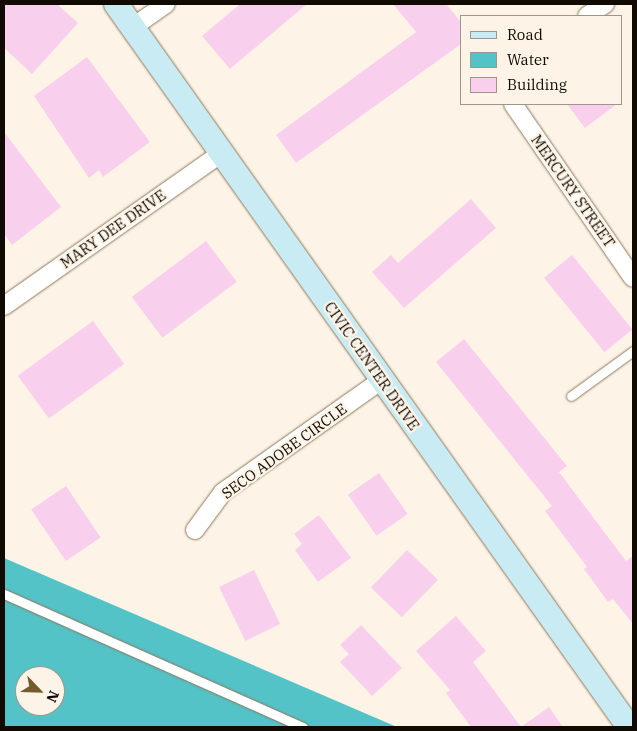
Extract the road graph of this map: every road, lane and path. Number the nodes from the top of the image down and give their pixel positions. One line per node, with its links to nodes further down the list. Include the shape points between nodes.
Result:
1 (116, 4): 5 (street, CIVIC CENTER DRIVE)
2 (166, 4): 5 (street)
3 (604, 4): 4 (street)
4 (588, 15)
5 (133, 27): 7 (street, CIVIC CENTER DRIVE)
6 (514, 105): 8 (street, MERCURY STREET)
7 (222, 153): 9 (street, MARY DEE DRIVE); 11 (street, CIVIC CENTER DRIVE)
8 (633, 278)
9 (4, 306)
10 (633, 351): 12 (lane)
11 (382, 380): 13 (street, SECO ADOBE CIRCLE, via 223,492); 16 (street, CIVIC CENTER DRIVE)
12 (571, 396)
13 (195, 530)
14 (4, 594): 15 (lane)
15 (303, 727)
16 (628, 727)

